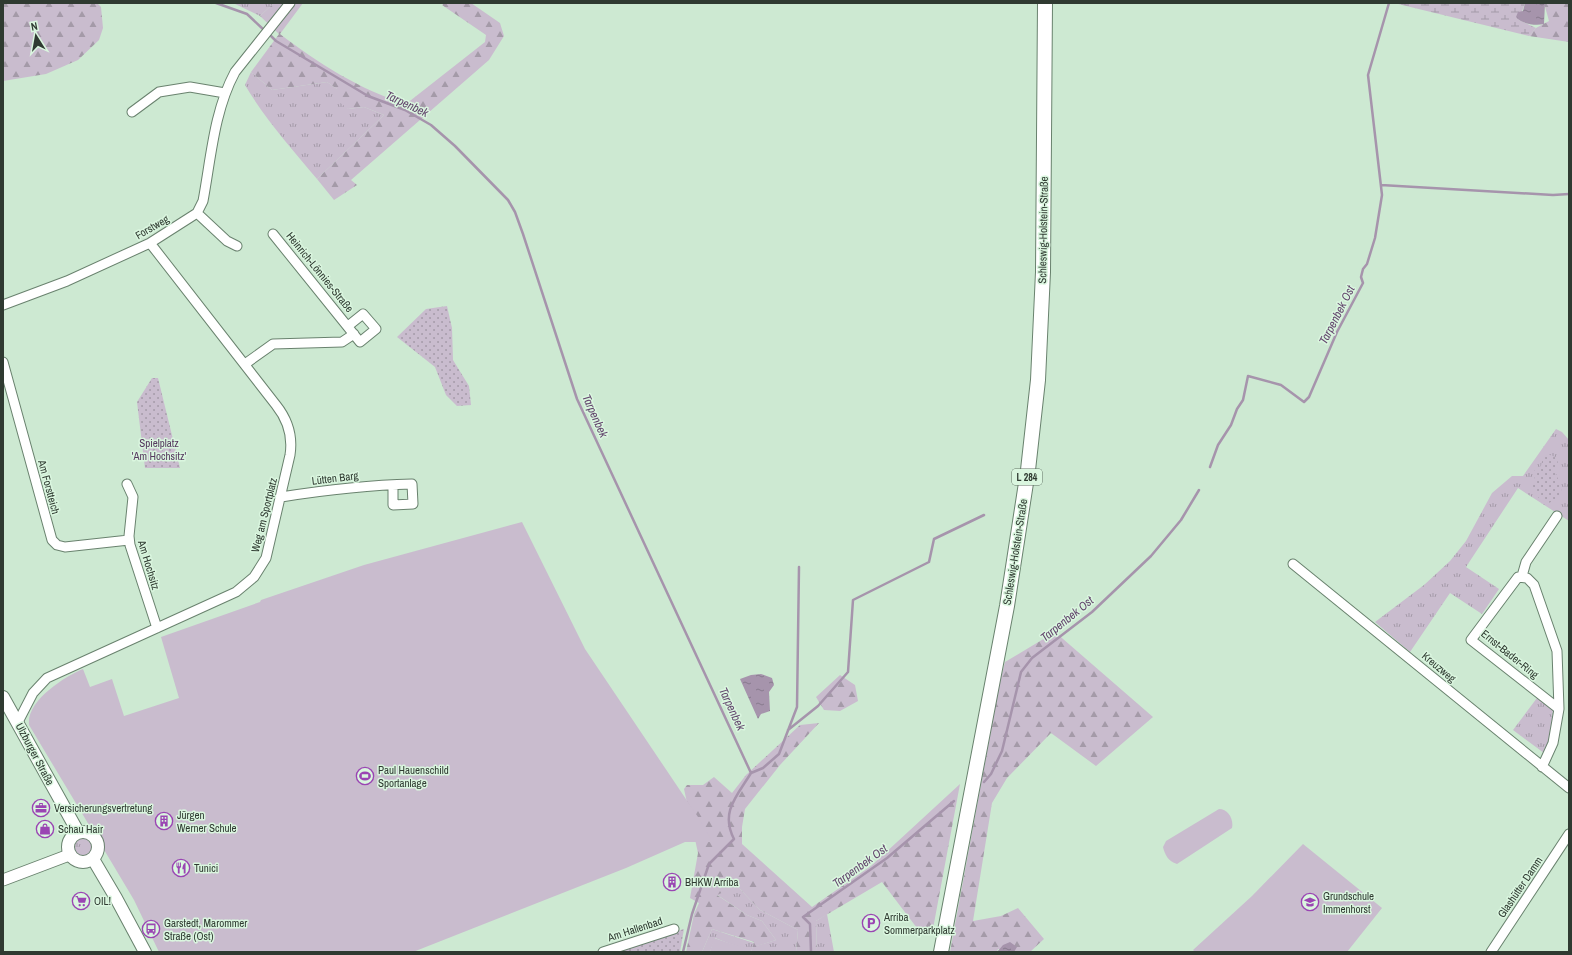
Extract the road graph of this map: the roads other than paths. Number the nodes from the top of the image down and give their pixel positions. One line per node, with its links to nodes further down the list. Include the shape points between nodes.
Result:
1 (290, 3): 3 (street, via 235,72)
2 (1045, 3): 35 (main road, Schleswig-Holstein-Straße / L 284, via 1043,272 1038,380 1028,470 1007,606)
3 (225, 93): 4 (street, via 190,87 159,92); 5 (street, via 203,201)
4 (132, 112)
5 (197, 213): 7 (street, Forstweg); 8 (street, via 227,241)
6 (273, 234): 10 (street, Heinrich-Lönnies-Straße)
7 (150, 243): 9 (street, Forstweg, via 73,278); 13 (street, Weg am Sportplatz)
8 (237, 246)
9 (3, 305)
10 (348, 326): 11 (street, Heinrich-Lönnies-Straße); 11 (street, Heinrich-Lönnies-Straße, via 363,314 376,330 360,342)
11 (354, 334): 13 (street, via 342,342 273,344)
12 (3, 362): 18 (street, Am Forstteich, via 52,540 65,548)
13 (245, 364): 16 (street, Weg am Sportplatz, via 280,410 289,430 290,455)
14 (127, 484): 18 (street, Am Hochsitz, via 133,497)
15 (393, 485): 16 (street, Lütten Barg, via 351,487)
16 (281, 497): 21 (street, Weg am Sportplatz, via 268,554 251,580 232,594)
17 (1557, 516): 20 (street, Ernst-Bader-Ring, via 1526,562)
18 (129, 540): 21 (street, Am Hochsitz)
19 (1293, 564): 25 (street, Kreuzweg)
20 (1522, 576): 23 (street, Ernst-Bader-Ring, via 1531,580 1534,585 1557,651); 23 (street, Ernst-Bader-Ring, via 1515,580 1471,640)
21 (157, 628): 24 (street, Weg am Sportplatz, via 47,678 33,692)
22 (3, 697): 24 (main road, Ulzburger Straße)
23 (1559, 709): 25 (street, Ernst-Bader-Ring, via 1553,743)
24 (18, 722): 27 (main road, Ulzburger Straße)
25 (1542, 767): 26 (street, Kreuzweg)
26 (1569, 788)
27 (78, 832): 29 (main road, via 68,843); 30 (main road, via 89,833 96,839 98,847)
28 (1569, 834): 36 (street, Glashütter Damm)
29 (69, 855): 30 (main road, via 79,862); 31 (street)
30 (93, 859): 33 (main road)
31 (3, 880)
32 (674, 929): 34 (street, Am Hallenbad)
33 (145, 952)
34 (603, 952)
35 (941, 952)
36 (1491, 952)

